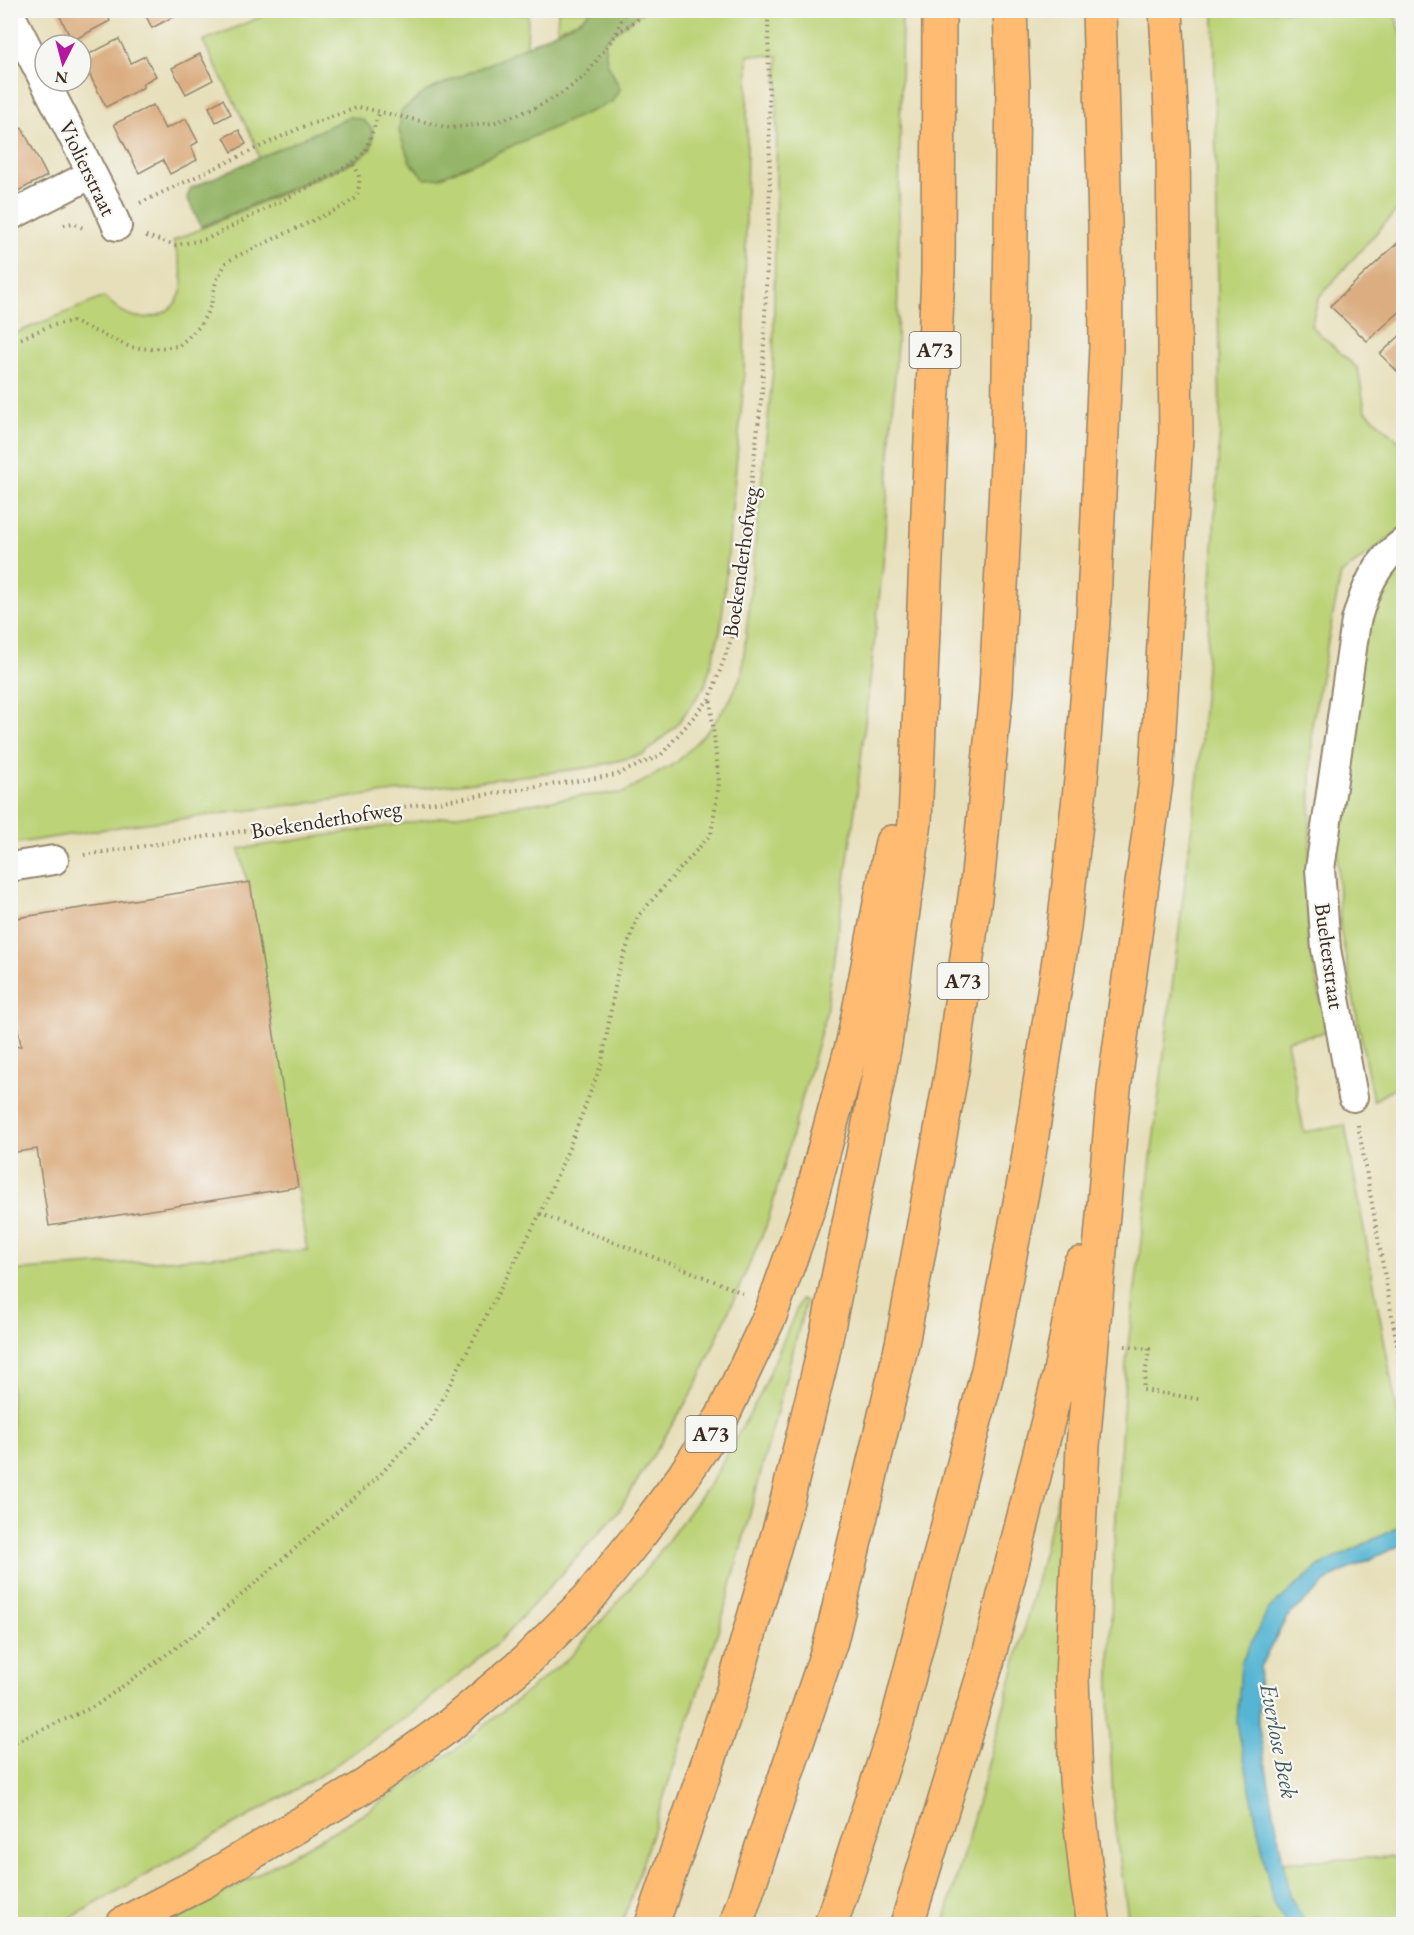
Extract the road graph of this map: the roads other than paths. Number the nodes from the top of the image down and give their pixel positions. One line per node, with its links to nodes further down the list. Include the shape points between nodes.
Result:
1 (939, 10): 10 (highway, A73, via 939,272)
2 (1010, 10): 17 (highway, A73, via 1013,87 1008,443 996,691 978,875 952,1070 902,1344 831,1641)
3 (1099, 10): 18 (highway, via 1105,224 1104,392 1094,621 1064,927 1028,1161 988,1370 897,1723)
4 (1166, 10): 13 (highway, via 1173,149 1176,438 1156,781)
5 (10, 14): 6 (street, Violierstraat)
6 (92, 174): 7 (street); 8 (street, Violierstraat)
7 (10, 216)
8 (117, 226)
9 (1404, 542): 14 (street, Buelterstraat, via 1394,548 1368,582 1356,621 1320,868 1326,949)
10 (922, 690): 15 (highway, A73, via 853,1042 809,1206 774,1306 722,1417 642,1532 587,1600 527,1660 450,1725 366,1785 203,1882); 16 (highway, A73, via 915,822 885,1044 822,1358 783,1517 733,1690)
11 (54, 860): 12 (street)
12 (10, 867)
13 (1114, 1089): 19 (highway, via 1059,1377 987,1663); 20 (highway, via 1083,1446 1072,1678 1076,1780)
14 (1353, 1097)
15 (123, 1924)
16 (652, 1924)
17 (736, 1924)
18 (831, 1924)
19 (907, 1924)
20 (1094, 1924)

